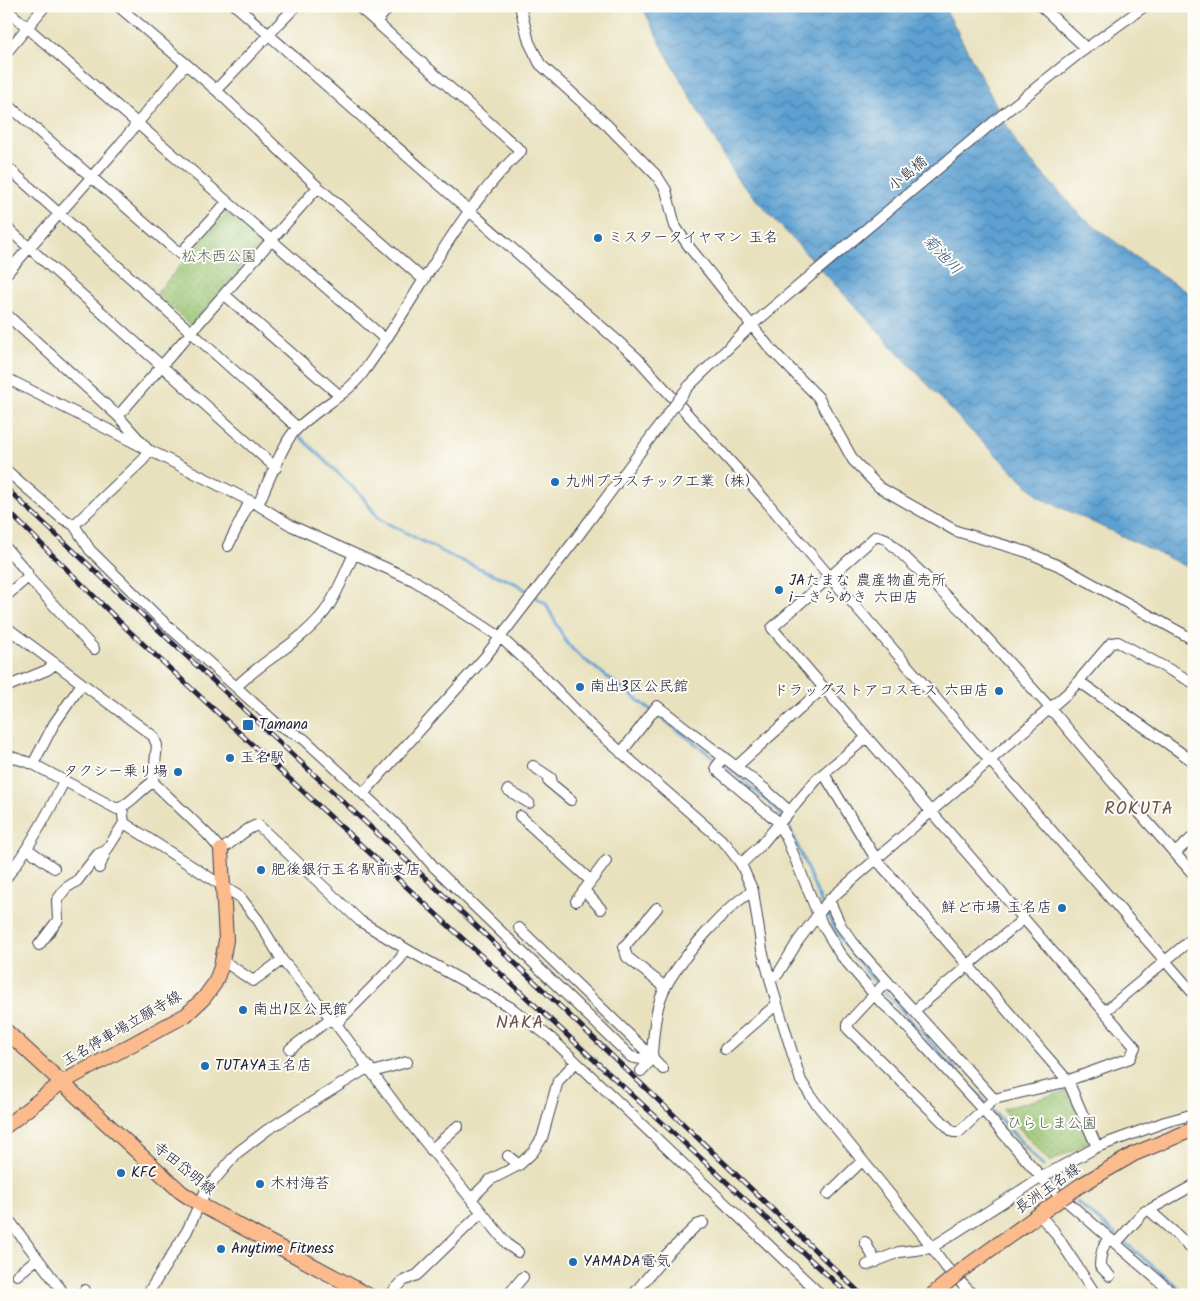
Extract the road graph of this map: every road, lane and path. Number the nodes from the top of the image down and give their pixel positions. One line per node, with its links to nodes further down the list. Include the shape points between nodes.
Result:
1 (45, 6): 12 (street)
2 (118, 6): 16 (street)
3 (236, 6): 13 (street)
4 (296, 6): 13 (street)
5 (358, 6): 11 (street)
6 (390, 6): 11 (street)
7 (520, 6): 33 (street, via 529,42 540,64 657,176 666,190 675,226)
8 (1042, 6): 14 (street)
9 (1145, 6): 14 (street, 小島橋)
10 (6, 9): 12 (street)
11 (376, 22): 24 (street, via 521,151)
12 (27, 28): 15 (street); 19 (street)
13 (270, 36): 17 (street); 24 (street)
14 (1086, 48): 33 (street, 小島橋)
15 (6, 52)
16 (186, 64): 17 (street); 19 (street)
17 (216, 90): 22 (street)
18 (6, 103): 21 (street)
19 (137, 125): 21 (street); 23 (street)
20 (6, 166): 25 (street)
21 (90, 178): 23 (street, via 180,254); 25 (street)
22 (318, 187): 27 (street); 30 (street)
23 (227, 202): 27 (street)
24 (470, 211): 30 (street); 49 (street, via 637,358)
25 (56, 218): 28 (street); 34 (street)
26 (6, 226): 28 (street)
27 (272, 241): 31 (street); 35 (street)
28 (30, 248): 29 (street); 36 (street)
29 (6, 274)
30 (424, 280): 35 (street)
31 (225, 296): 34 (street); 38 (street)
32 (6, 314): 39 (street)
33 (756, 322): 53 (street, 小島橋, bridge, via 688,387); 54 (street, via 769,347 818,397 853,460 879,487 956,531 1027,552 1064,568)
34 (188, 335): 36 (street); 40 (street)
35 (385, 339): 38 (street, via 353,386)
36 (162, 366): 39 (street); 42 (street)
37 (6, 378): 41 (street)
38 (339, 395): 40 (street)
39 (118, 416): 41 (street)
40 (295, 431): 42 (street)
41 (149, 451): 44 (street); 45 (street)
42 (276, 468): 44 (street)
43 (6, 470): 45 (street, via 60,517)
44 (254, 503): 46 (street); 48 (street, via 292,526)
45 (74, 525): 61 (street, via 90,550 132,594)
46 (228, 546)
47 (6, 548): 50 (street, via 27,572)
48 (354, 554): 53 (street, via 415,581); 61 (street, via 323,614)
49 (830, 577): 62 (street, via 772,628); 63 (street, via 876,536 886,539 966,615); 67 (street)
50 (28, 578): 51 (street); 55 (street)
51 (6, 596)
52 (6, 627): 56 (street)
53 (500, 637): 65 (street); 77 (street, 小島橋)
54 (1194, 640)
55 (94, 649)
56 (54, 664): 59 (street); 60 (street)
57 (1080, 682): 58 (street, via 1111,642 1118,642); 63 (street); 69 (street)
58 (1194, 683)
59 (81, 684): 70 (street, via 54,724); 75 (street, via 152,736 157,745)
60 (6, 687)
61 (236, 687): 77 (street, via 277,724 304,739)
62 (823, 688): 64 (street); 72 (street)
63 (1051, 708): 67 (street); 89 (street)
64 (866, 738): 73 (street); 81 (street)
65 (621, 753): 68 (street, via 657,706); 92 (street, via 726,844)
66 (6, 754): 70 (street)
67 (989, 760): 81 (street); 112 (street)
68 (721, 762): 72 (street); 83 (street, via 717,770)
69 (1194, 762)
70 (33, 764): 74 (street)
71 (534, 766): 78 (street)
72 (736, 767): 83 (street)
73 (824, 774): 83 (street); 90 (street)
74 (64, 780): 80 (street, via 117,809); 86 (street)
75 (153, 782): 80 (street); 87 (street)
76 (508, 790): 79 (street)
77 (363, 794): 125 (street, via 402,830 434,867 632,1057)
78 (571, 800)
79 (529, 803)
80 (122, 807): 84 (street)
81 (929, 812): 90 (street); 105 (street)
82 (520, 816): 97 (street)
83 (784, 819): 92 (street); 102 (street)
84 (124, 823): 88 (street); 98 (street)
85 (1194, 836): 89 (street)
86 (28, 850): 93 (street); 96 (street)
87 (221, 850): 98 (main road, 玉名停車場立願寺線); 109 (street, via 251,826 258,825 360,921)
88 (106, 851): 94 (street); 108 (street, via 98,854 57,900 58,920)
89 (1175, 853): 95 (street)
90 (876, 859): 102 (street); 113 (street)
91 (606, 861): 97 (street)
92 (741, 864): 100 (street)
93 (54, 868)
94 (99, 868)
95 (1194, 874)
96 (6, 878)
97 (591, 881): 99 (street)
98 (222, 885): 110 (main road, 玉名停車場立願寺線, via 226,940); 111 (street, via 240,897)
99 (584, 890): 101 (street); 104 (street)
100 (753, 891): 114 (street); 115 (street, via 737,902 699,942)
101 (576, 901)
102 (823, 907): 114 (street, via 778,974); 116 (street, via 841,926); 116 (street, via 840,954)
103 (657, 908): 115 (street, via 624,947 627,957)
104 (601, 909)
105 (1022, 920): 113 (street); 120 (street)
106 (519, 928): 125 (street)
107 (1194, 937): 112 (street)
108 (39, 945)
109 (406, 949): 121 (street, via 400,959); 127 (street, via 510,1007)
110 (222, 960): 111 (street, via 253,981); 132 (main road, 玉名停車場立願寺線, via 215,983 186,1015)
111 (282, 960): 121 (street)
112 (1164, 960): 117 (street); 120 (street)
113 (969, 966): 119 (street); 131 (street)
114 (770, 978): 118 (street)
115 (665, 987): 125 (street, via 657,1010)
116 (880, 987): 119 (street); 133 (street); 133 (street, via 848,1023 848,1029 953,1132 959,1132)
117 (1194, 994)
118 (777, 1004): 124 (street); 141 (street, via 801,1081)
119 (914, 1011): 133 (street)
120 (1104, 1012): 131 (street, via 1135,1047 1130,1058)
121 (333, 1022): 123 (street); 129 (street)
122 (6, 1031): 132 (main road, 寺田岱明線)
123 (290, 1049)
124 (725, 1049)
125 (651, 1055): 128 (street); 130 (street)
126 (407, 1062): 129 (street)
127 (576, 1062): 142 (street, via 558,1081 542,1138); 168 (street)
128 (663, 1069)
129 (371, 1070): 139 (street); 147 (street, via 267,1130 237,1153 206,1190)
130 (641, 1071)
131 (1068, 1080): 133 (street); 138 (street)
132 (61, 1083): 135 (main road, 玉名停車場立願寺線); 147 (main road, 寺田岱明線, via 181,1192)
133 (988, 1104): 143 (street)
134 (1194, 1114): 138 (street)
135 (6, 1126)
136 (458, 1126): 139 (street)
137 (1194, 1129): 150 (main road, 長洲玉名線, bridge, via 1134,1154 1081,1185)
138 (1097, 1147): 143 (street)
139 (431, 1150): 146 (street)
140 (508, 1156): 142 (street)
141 (862, 1161): 145 (street); 155 (street)
142 (519, 1165): 146 (street, via 490,1180)
143 (1042, 1177): 153 (street, via 1072,1207); 155 (street)
144 (1194, 1185): 148 (street)
145 (828, 1194)
146 (471, 1198): 149 (street)
147 (199, 1204): 163 (street, via 187,1231); 164 (main road, 寺田岱明線)
148 (1149, 1210): 153 (street); 156 (street)
149 (482, 1212): 157 (street, via 508,1245); 165 (street, via 416,1275 406,1279)
150 (1039, 1215): 169 (main road, 長洲玉名線, bridge); 171 (street, via 1053,1230)
151 (6, 1216): 158 (street)
152 (703, 1223): 167 (street, via 697,1224 666,1255)
153 (1117, 1239): 160 (street, via 1104,1244 1100,1263); 172 (street)
154 (865, 1242): 155 (street, via 871,1264 899,1252)
155 (931, 1248): 170 (street)
156 (1194, 1250)
157 (518, 1252)
158 (37, 1259): 159 (street); 162 (street)
159 (17, 1275)
160 (1110, 1276)
161 (523, 1277): 166 (street)
162 (65, 1295)
163 (146, 1295)
164 (368, 1295)
165 (390, 1295)
166 (508, 1295)
167 (633, 1295)
168 (821, 1295)
169 (932, 1295)
170 (973, 1295)
171 (1096, 1295)
172 (1176, 1295)

